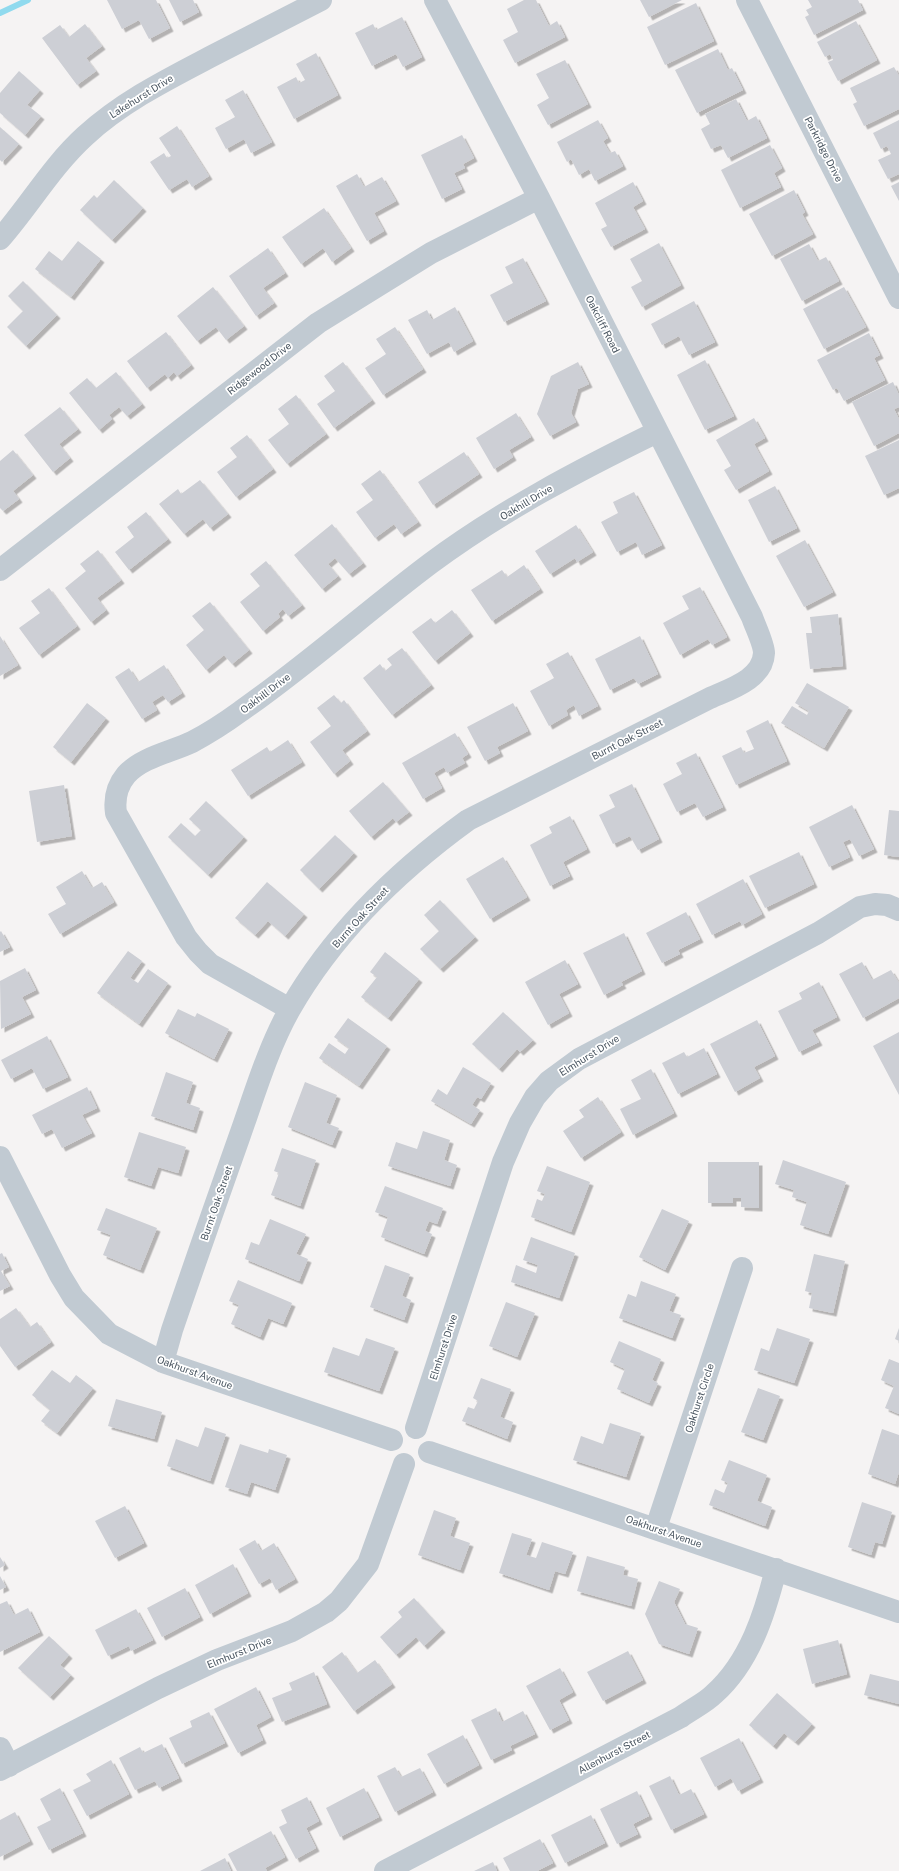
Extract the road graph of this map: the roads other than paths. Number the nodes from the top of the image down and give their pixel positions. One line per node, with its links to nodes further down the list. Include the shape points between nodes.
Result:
1 (321, 0): 5 (street, Lakehurst Drive, via 172,76 106,118 84,137 50,174)
2 (435, 0): 4 (street, Oakcliff Road)
3 (747, 0): 6 (street, Parkridge Drive)
4 (539, 198): 7 (street, Oakcliff Road); 8 (street, Ridgewood Drive, via 431,253 318,323)
5 (0, 239)
6 (899, 298)
7 (657, 432): 9 (street, Oakcliff Road, via 752,617); 11 (street, Oakhill Drive, via 540,492 492,522 433,562 240,712 192,742 139,764 127,774 119,786 114,801 116,813 186,937 210,964)
8 (0, 570)
9 (764, 652): 11 (street, Burnt Oak Street, via 762,664 755,673 736,686 474,817 437,843 379,893 330,950)
10 (899, 910): 15 (street, Elmhurst Drive, via 875,904 860,907 818,933 619,1036 579,1059 549,1081 535,1097 520,1123 503,1162)
11 (290, 1009): 14 (street, Burnt Oak Street, via 266,1061)
12 (0, 1157): 14 (street, Oakhurst Avenue, via 74,1298 109,1334)
13 (742, 1268): 19 (street, Oakhurst Circle)
14 (163, 1362): 16 (street, Oakhurst Avenue)
15 (416, 1428): 16 (street, via 402,1429); 17 (street, via 424,1432 428,1438)
16 (392, 1440): 18 (street, via 393,1455)
17 (429, 1452): 18 (street, via 419,1463); 19 (street, Oakhurst Avenue)
18 (404, 1464): 22 (street, Elmhurst Drive, via 368,1564 339,1602 326,1612 292,1631 217,1660)
19 (656, 1528): 20 (street, Oakhurst Avenue)
20 (776, 1568): 21 (street, Oakhurst Avenue); 23 (street, Allenhurst Street, via 767,1602 743,1658 714,1694 682,1716)
21 (899, 1612)
22 (3, 1761)
23 (384, 1871)

